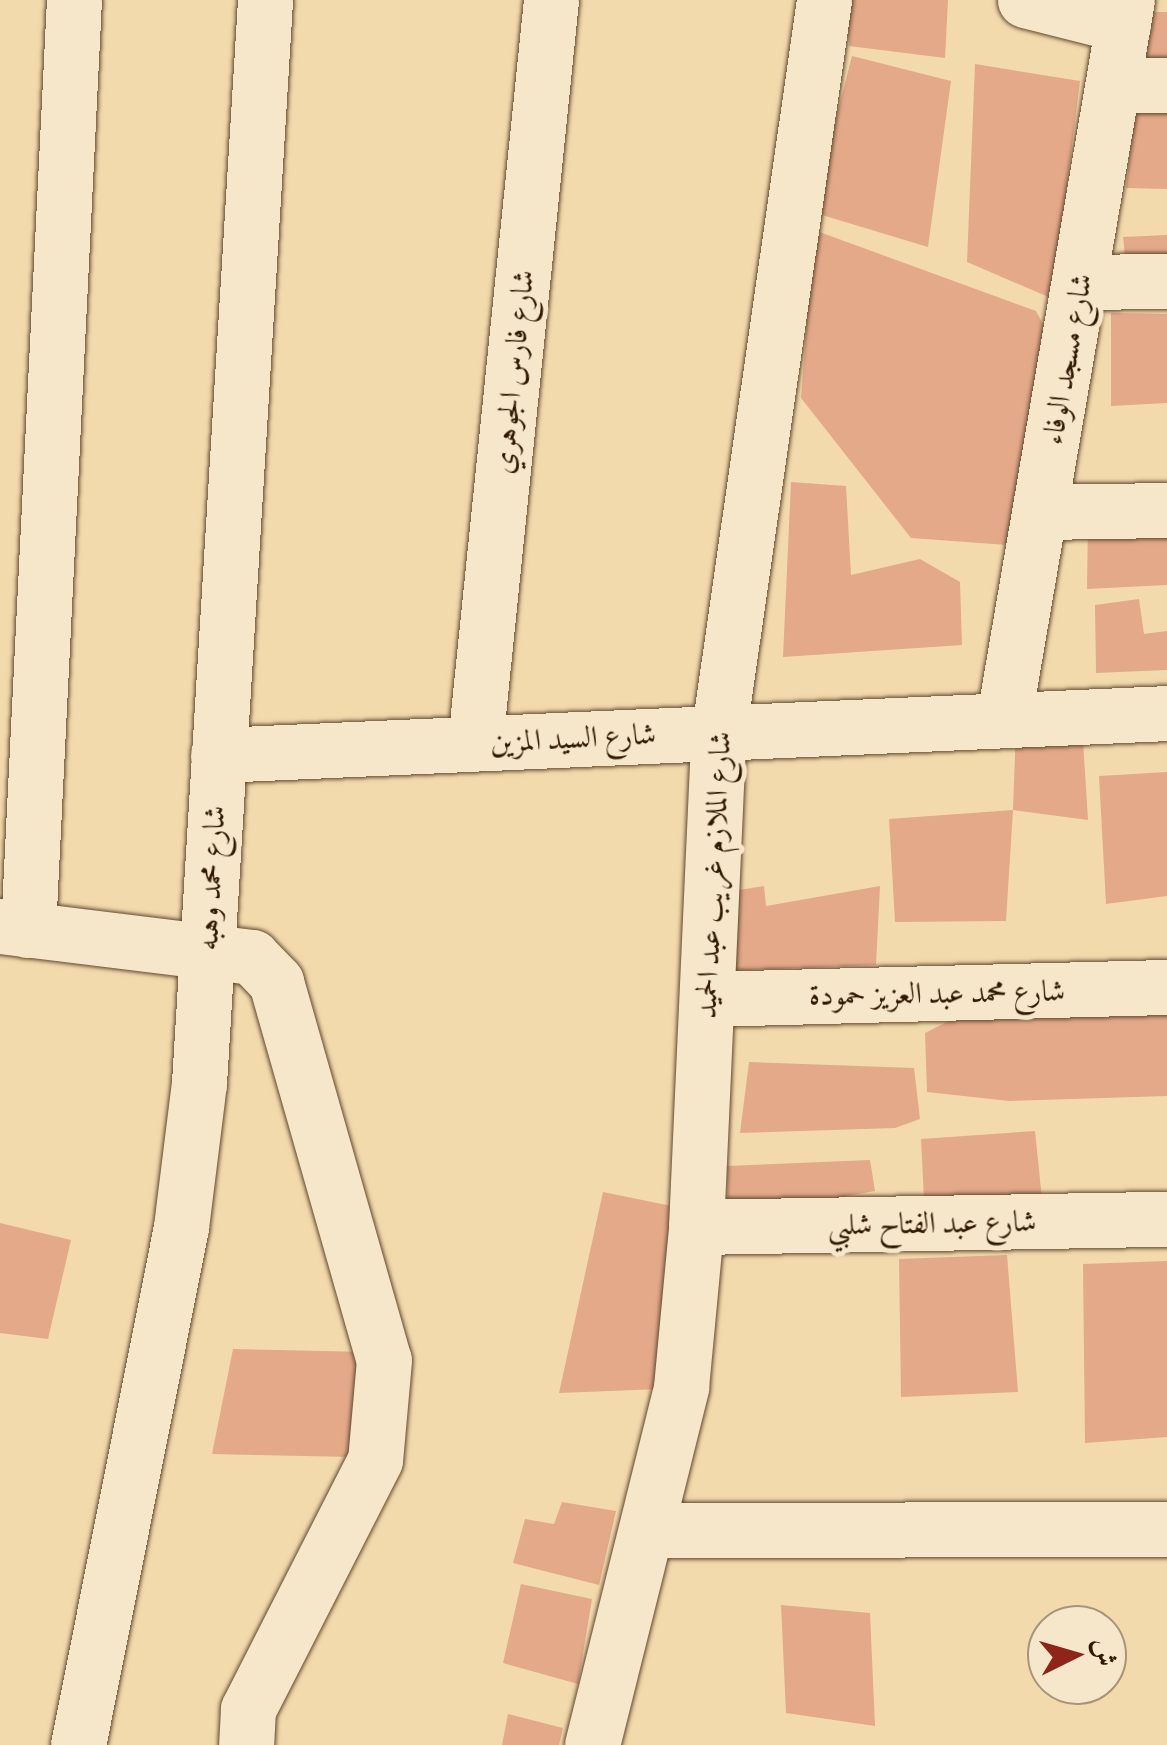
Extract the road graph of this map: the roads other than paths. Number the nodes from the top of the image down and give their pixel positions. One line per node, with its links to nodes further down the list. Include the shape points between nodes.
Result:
1 (74, 0): 18 (street)
2 (265, 0): 17 (street, شارع محمد وهبه)
3 (551, 0): 16 (street, شارع فارس الجوهري)
4 (824, 0): 15 (street, شارع الملازم غريب عبد الحميد)
5 (1024, 0): 6 (street)
6 (1125, 12): 8 (street, شارع مسجد الوفاء)
7 (1167, 84): 8 (street)
8 (1113, 85): 10 (street, شارع مسجد الوفاء)
9 (1167, 281): 10 (street)
10 (1080, 282): 12 (street, شارع مسجد الوفاء)
11 (1167, 510): 12 (street)
12 (1040, 512): 14 (street, شارع مسجد الوفاء)
13 (1167, 713): 14 (street, شارع السيد المزين)
14 (1004, 717): 15 (street, شارع السيد المزين)
15 (719, 730): 16 (street, شارع السيد المزين); 21 (street, شارع الملازم غريب عبد الحميد)
16 (475, 743): 17 (street, شارع السيد المزين)
17 (218, 755): 19 (street, شارع محمد وهبه)
18 (14, 928): 19 (street)
19 (208, 951): 26 (street, شارع محمد وهبه, via 181,1228); 27 (street, via 252,957 276,982 384,1360 375,1460 248,1709)
20 (1167, 987): 21 (street, شارع محمد عبد العزيز حمودة)
21 (707, 998): 23 (street, شارع الملازم غريب عبد الحميد)
22 (1167, 1219): 23 (street, شارع عبد الفتاح شلبي)
23 (696, 1227): 25 (street, شارع الملازم غريب عبد الحميد, via 681,1386)
24 (1167, 1528): 25 (street)
25 (648, 1530): 28 (street, شارع الملازم غريب عبد الحميد)
26 (78, 1745)
27 (246, 1745)
28 (592, 1745)

